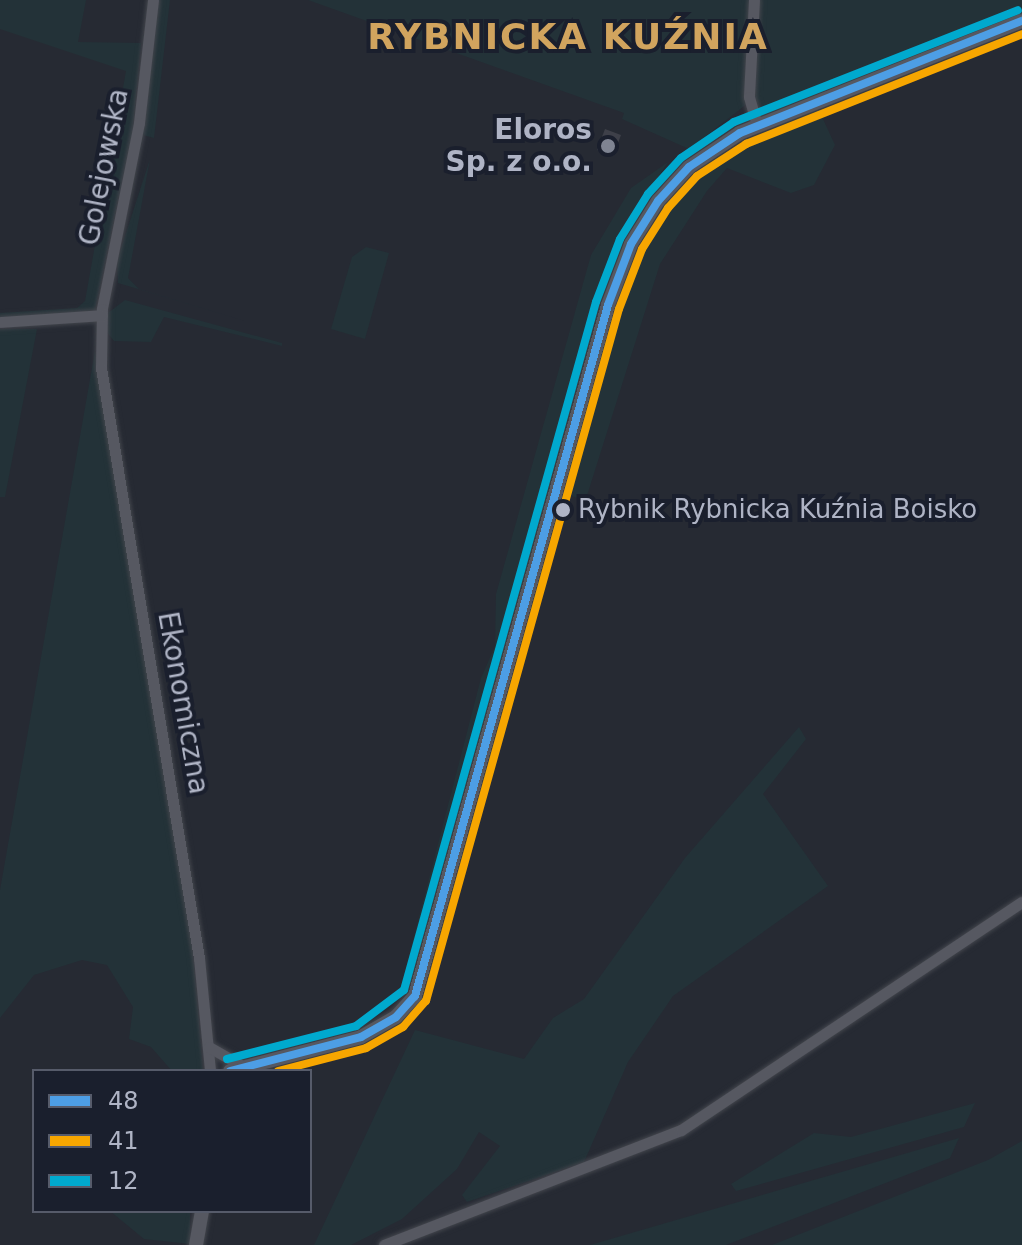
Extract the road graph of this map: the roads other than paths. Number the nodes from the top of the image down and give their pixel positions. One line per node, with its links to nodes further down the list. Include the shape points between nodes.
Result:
1 (153, 0): 5 (street, Golejowska, via 139,123)
2 (754, 0): 4 (street, via 749,97)
3 (1022, 21): 4 (street)
4 (757, 125): 11 (street, via 723,142 677,179 639,230 620,270 415,996 396,1017 365,1035)
5 (102, 315): 6 (street); 7 (street, Golejowska)
6 (0, 322)
7 (100, 343): 9 (street, Ekonomiczna)
8 (1022, 902): 14 (street, via 697,1121 607,1163)
9 (209, 1047): 10 (street, Ekonomiczna); 11 (street)
10 (210, 1069)
11 (237, 1069)
12 (202, 1218): 13 (street)
13 (199, 1245)
14 (384, 1245)

